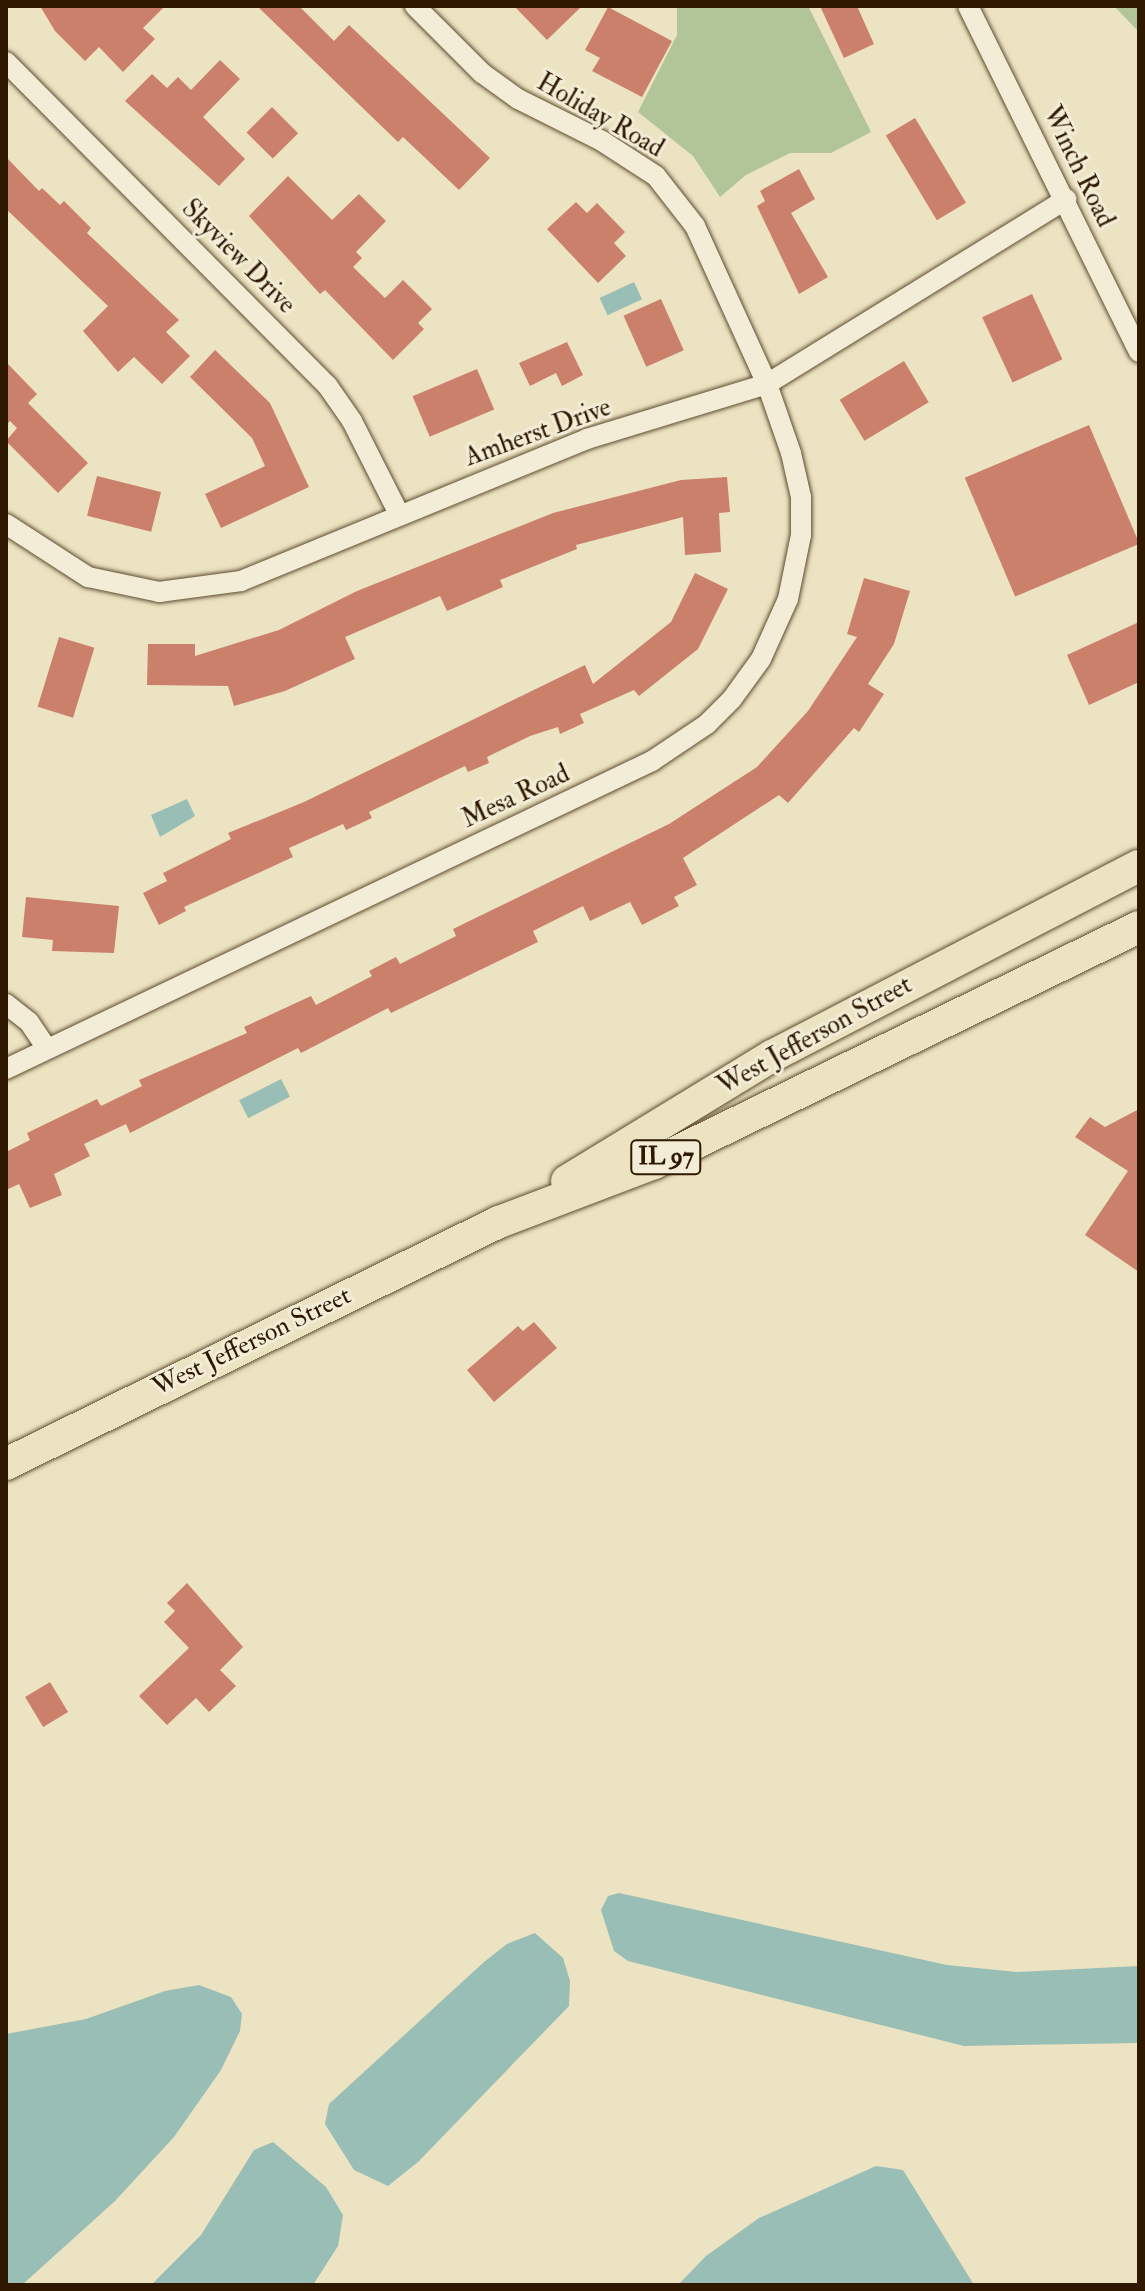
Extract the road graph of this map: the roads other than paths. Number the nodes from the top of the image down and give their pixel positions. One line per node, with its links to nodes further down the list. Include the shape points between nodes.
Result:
1 (415, 6): 6 (street, Holiday Road, via 494,82 558,124 629,157 676,198 695,226)
2 (968, 6): 4 (street, Winch Road)
3 (6, 62): 7 (street, Skyview Drive, via 327,385 352,421)
4 (1066, 199): 5 (street, Winch Road); 6 (street, Amherst Drive)
5 (1139, 352)
6 (767, 384): 7 (street, Amherst Drive, via 587,439); 12 (street, Mesa Road, via 801,497 796,568 761,659 707,724 652,761)
7 (400, 516): 8 (street, Amherst Drive, via 241,581 159,592 88,577)
8 (6, 524)
9 (1139, 866): 14 (main road, West Jefferson Street / IL 97, via 772,1056)
10 (1139, 927): 14 (main road, West Jefferson Street / IL 97, via 654,1163)
11 (6, 1004): 12 (street, via 29,1022)
12 (47, 1049): 13 (street, Mesa Road)
13 (6, 1069)
14 (499, 1222): 15 (main road, West Jefferson Street / IL 97)
15 (6, 1464)

